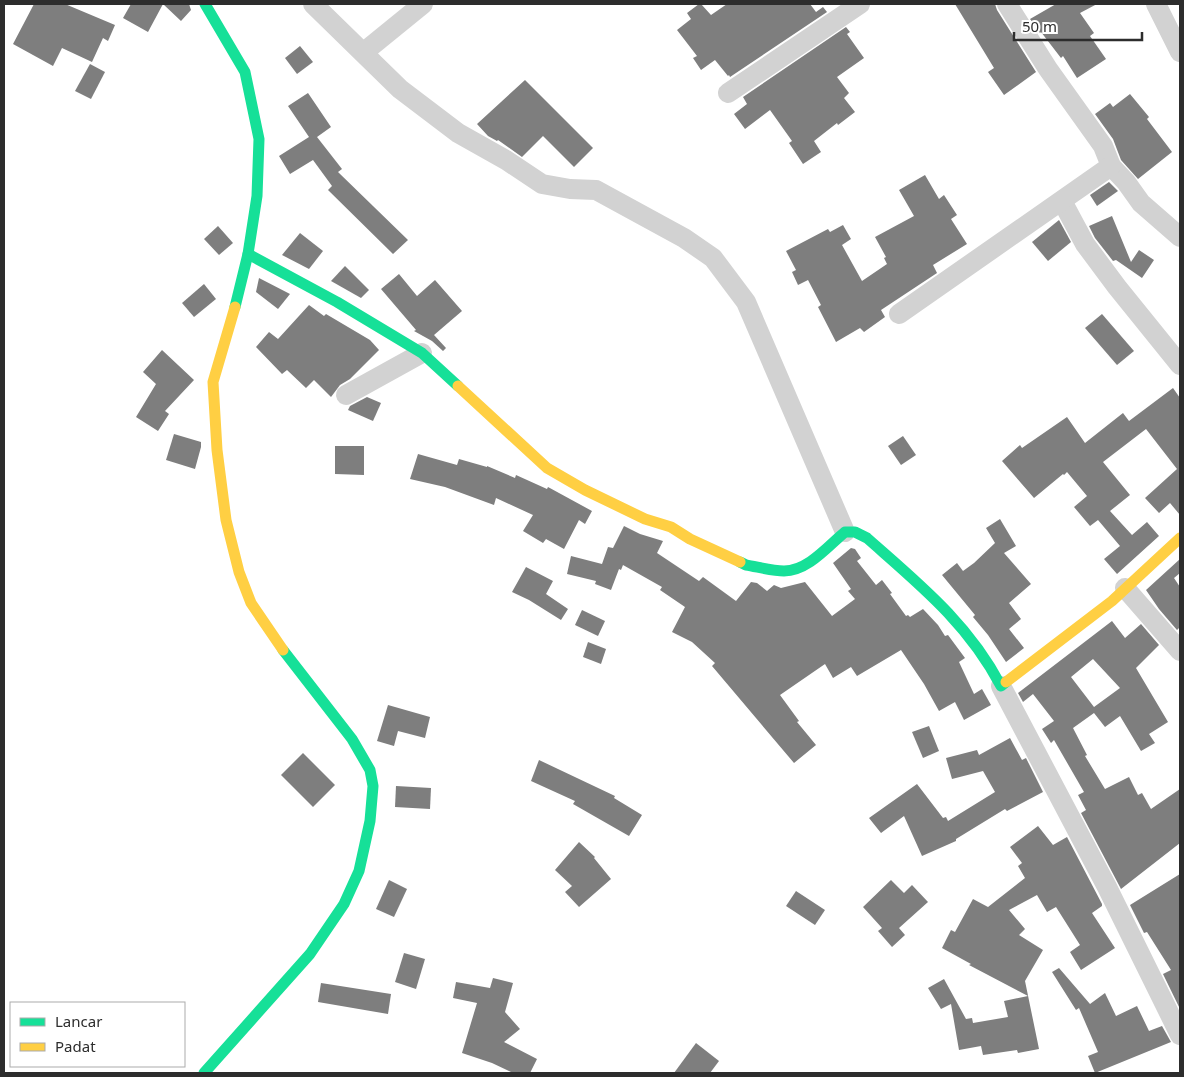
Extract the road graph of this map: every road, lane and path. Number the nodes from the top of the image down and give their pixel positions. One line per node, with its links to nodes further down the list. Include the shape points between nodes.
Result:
1 (205, 4): 14 (main road, via 245,72 259,139 257,196)
2 (314, 4): 8 (street)
3 (424, 4): 8 (street)
4 (860, 4): 7 (street)
5 (1007, 4): 11 (street, via 1103,146)
6 (1156, 4): 9 (street)
7 (835, 11): 10 (street)
8 (364, 52): 19 (street, via 400,89 458,133 542,184 596,190 684,238 713,258 746,302)
9 (1180, 52)
10 (728, 93)
11 (1111, 166): 12 (street); 13 (street, via 1141,203)
12 (1062, 201): 15 (street); 17 (street, via 1085,244)
13 (1180, 237)
14 (248, 254): 16 (main road); 25 (main road, via 213,382 226,520 239,572 251,603 352,739 370,770 373,786 370,821 359,872 344,904 310,954)
15 (899, 314)
16 (422, 353): 18 (street); 19 (main road, via 547,468 584,490 645,519 671,527 746,565 784,571 805,566)
17 (1180, 365)
18 (346, 395)
19 (845, 532): 23 (main road, via 855,532 867,538 962,625)
20 (1180, 538): 21 (main road)
21 (1124, 588): 22 (street); 23 (main road, via 1112,601)
22 (1180, 651)
23 (1001, 686): 24 (street)
24 (1180, 1035)
25 (204, 1073)

